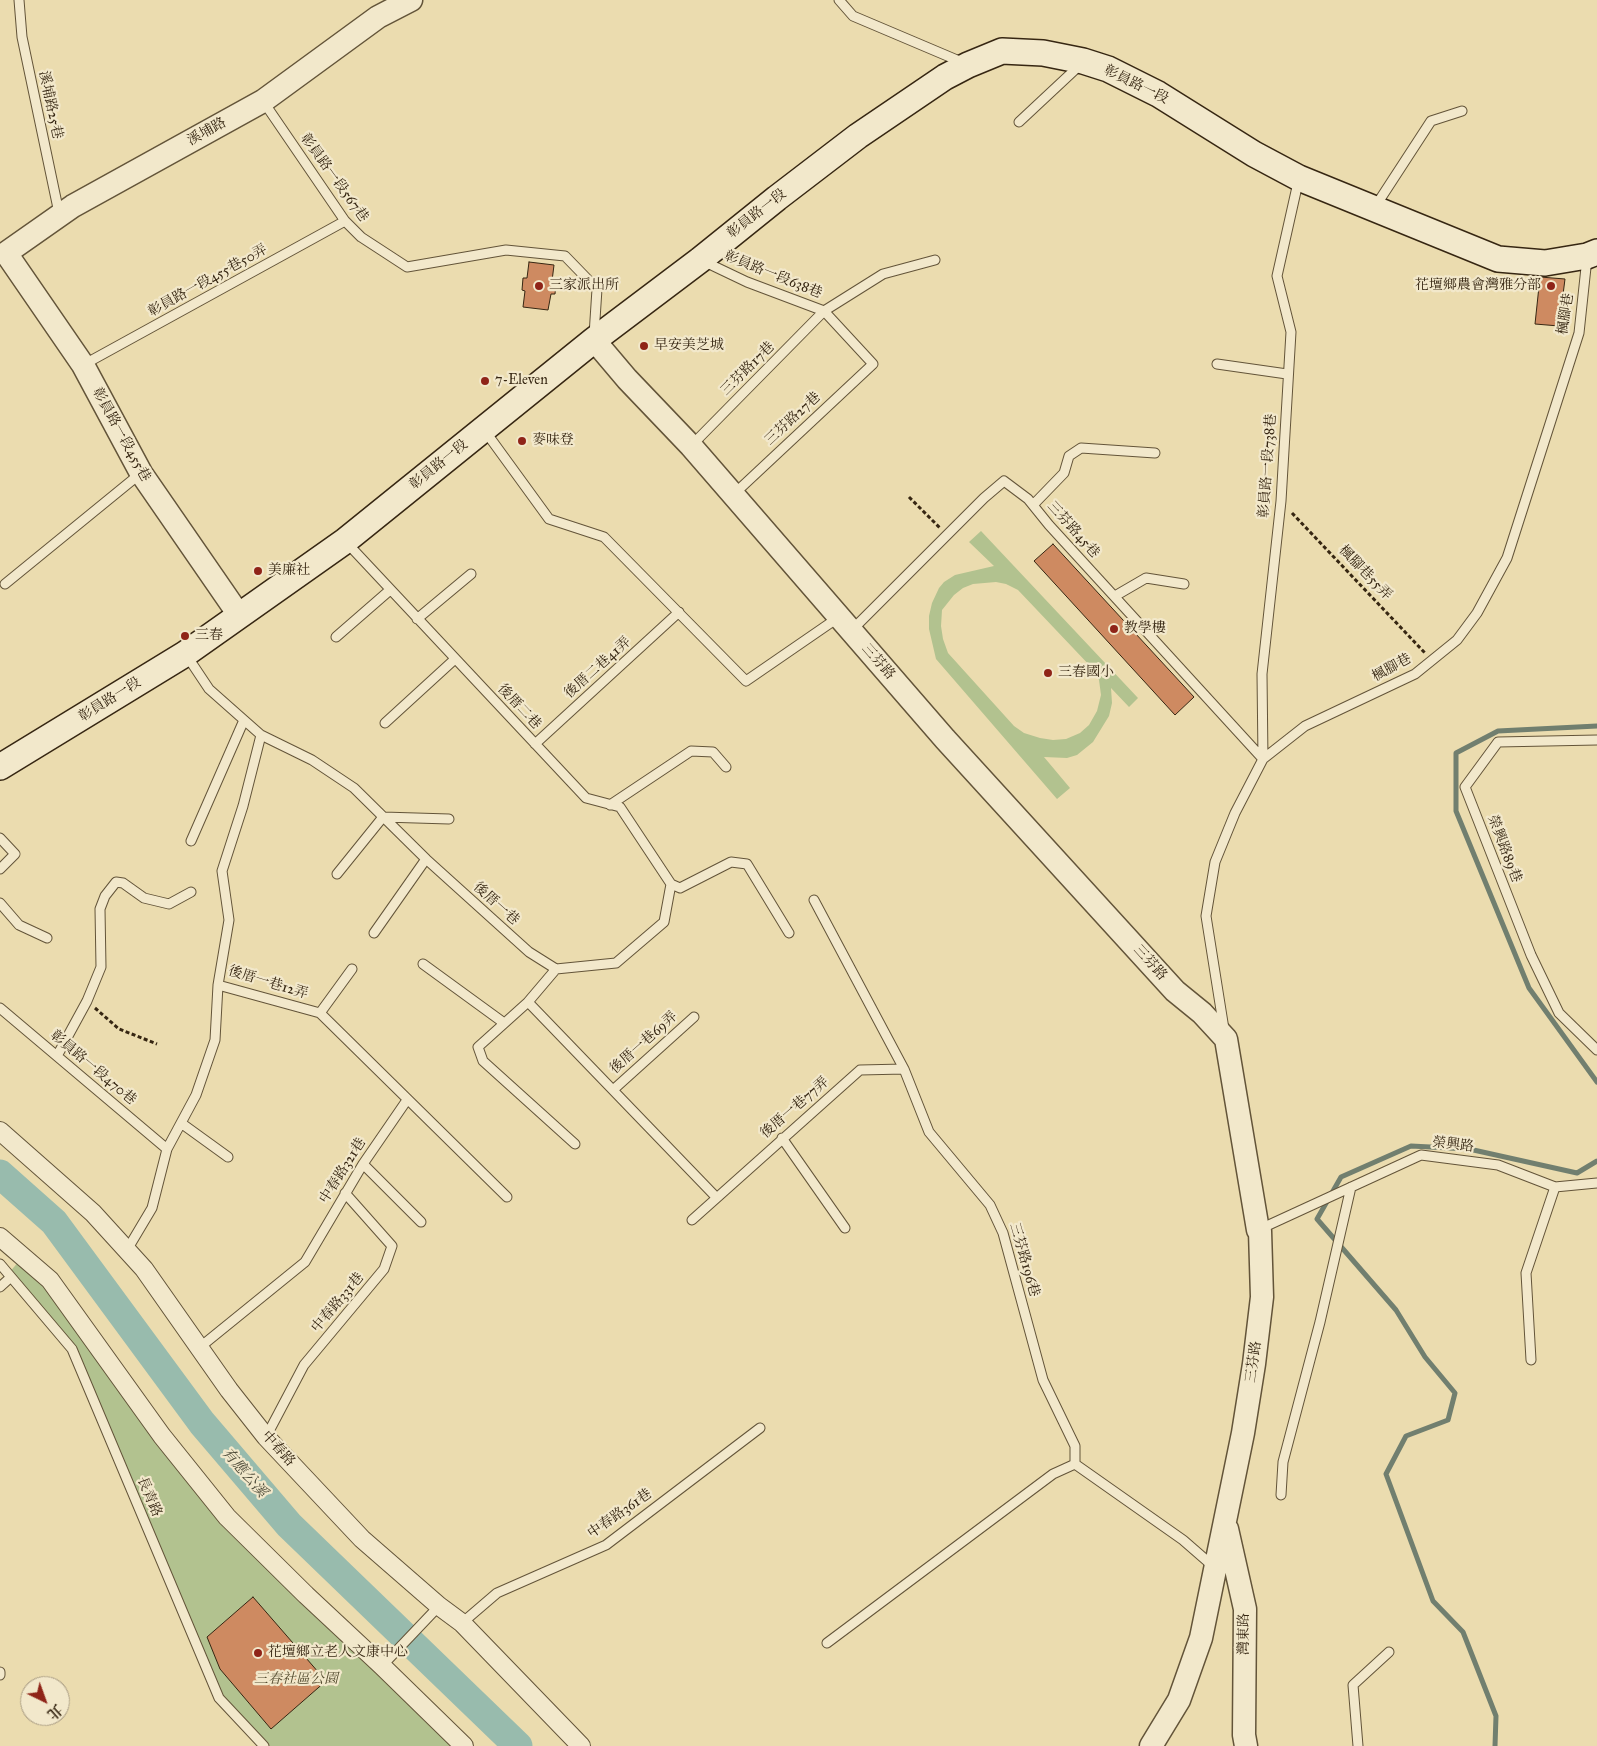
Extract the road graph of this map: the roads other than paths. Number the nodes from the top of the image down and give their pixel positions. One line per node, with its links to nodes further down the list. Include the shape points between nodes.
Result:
1 (19, 0): 11 (lane, 溪埔路25巷, via 22,37)
2 (411, 0): 6 (street, 溪埔路, via 378,17)
3 (839, 0): 5 (lane, via 853,16)
4 (1083, 61): 5 (main road, 彰員路一段, via 1043,53 1002,50); 8 (lane); 9 (main road, 彰員路一段, via 1158,94)
5 (968, 65): 15 (main road, 彰員路一段, via 858,136)
6 (263, 101): 11 (street, 溪埔路); 12 (lane, 彰員路一段567巷)
7 (1462, 111): 10 (lane, via 1431,121)
8 (1019, 122)
9 (1299, 178): 10 (main road, 彰員路一段); 22 (lane, 彰員路一段738巷, via 1277,276 1290,332)
10 (1374, 208): 13 (main road, 彰員路一段, via 1498,259 1544,263)
11 (60, 215): 14 (street, 溪埔路)
12 (345, 220): 18 (lane, 彰員路一段567巷, via 361,238 407,267 506,250 565,256 597,289); 21 (lane, 彰員路一段455巷50弄)
13 (1592, 254): 47 (lane, 楓腳巷, via 1579,333 1507,558 1477,612 1457,640 1414,674 1305,726)
14 (3, 255): 21 (street, 彰員路一段455巷)
15 (700, 260): 17 (lane, 彰員路一段638巷); 18 (main road, 彰員路一段)
16 (935, 260): 17 (lane, 三芬路17巷, via 883,274)
17 (824, 312): 19 (lane, 彰員路一段638巷); 24 (lane, 三芬路17巷)
18 (594, 340): 23 (main road, 彰員路一段); 24 (street, 三芬路)
19 (873, 364): 27 (lane, 三芬路27巷)
20 (1217, 364): 22 (lane)
21 (83, 366): 26 (street, 彰員路一段455巷)
22 (1287, 374): 47 (lane, 彰員路一段738巷, via 1281,501 1262,674)
23 (484, 429): 29 (main road, 彰員路一段); 35 (lane, via 550,519 604,537)
24 (691, 446): 27 (street, 三芬路)
25 (1155, 453): 28 (lane, via 1081,448 1069,456 1064,473)
26 (141, 473): 31 (lane); 36 (street, 彰員路一段455巷)
27 (733, 495): 38 (street, 三芬路)
28 (1033, 505): 34 (lane, 三芬路45巷); 38 (lane, 三芬路45巷, via 1004,481 947,536)
29 (345, 541): 33 (lane, 後厝二巷); 36 (main road, 彰員路一段)
30 (472, 574): 37 (lane)
31 (6, 584)
32 (1184, 584): 34 (lane, via 1146,578)
33 (390, 590): 37 (lane, 後厝二巷); 39 (lane)
34 (1115, 596): 47 (lane, 三芬路45巷)
35 (679, 612): 38 (lane, 三芬路45巷, via 746,681); 46 (lane, 後厝二巷41弄)
36 (239, 616): 40 (main road, 彰員路一段)
37 (417, 619): 41 (lane, 後厝二巷)
38 (845, 623): 74 (street, 三芬路, via 945,739 1174,991 1202,1013)
39 (336, 637)
40 (185, 654): 42 (lane, 後厝一巷, via 209,689); 48 (main road, 彰員路一段)
41 (455, 659): 43 (lane); 46 (lane, 後厝二巷)
42 (244, 720): 44 (lane, 後厝一巷); 54 (lane)
43 (385, 723)
44 (261, 735): 51 (lane, 後厝一巷, via 319,764 354,788); 68 (lane, 後厝一巷12弄, via 222,871 229,920)
45 (1597, 740): 75 (lane, 榮興路89巷, via 1498,742 1465,787 1531,955 1560,1013)
46 (535, 744): 50 (lane, 後厝二巷, via 586,798)
47 (1263, 759): 74 (lane, 楓腳巷, via 1235,813 1215,862 1206,916)
48 (0, 767)
49 (726, 767): 50 (lane, via 713,752 691,751)
50 (610, 805): 58 (lane, 後厝二巷, via 620,807)
51 (383, 816): 52 (lane); 55 (lane, 後厝一巷); 57 (lane)
52 (449, 819)
53 (0, 838): 56 (lane, via 16,854)
54 (191, 841)
55 (426, 859): 62 (lane); 66 (lane, 後厝一巷, via 529,952)
56 (0, 869)
57 (337, 874)
58 (671, 884): 63 (lane, via 680,888 731,862 747,864); 66 (lane, via 664,922 616,963)
59 (191, 892): 76 (lane, via 169,904 144,898 123,883 116,882 100,909 101,967 87,1001)
60 (814, 900): 77 (lane, 三芬路196巷)
61 (0, 903): 64 (lane, via 20,925)
62 (374, 932)
63 (789, 933)
64 (47, 938)
65 (422, 964): 73 (lane)
66 (556, 969): 69 (lane)
67 (352, 970): 71 (lane)
68 (218, 985): 71 (lane, 後厝一巷12弄); 80 (lane, via 215,1040 196,1095)
69 (528, 1002): 73 (lane); 78 (lane)
70 (0, 1008): 76 (lane, 彰員路一段470巷)
71 (320, 1013): 79 (lane, 後厝一巷12弄)
72 (694, 1017): 78 (lane, 後厝一巷69弄)
73 (504, 1023): 83 (lane, via 478,1047 483,1061)
74 (1226, 1039): 96 (street, 三芬路)
75 (1595, 1044)
76 (57, 1056): 84 (lane, 彰員路一段470巷)
77 (904, 1069): 82 (lane, 後厝一巷77弄, via 860,1070); 106 (lane, 三芬路196巷, via 929,1132 990,1205 1003,1233 1043,1380 1075,1446)
78 (613, 1090): 92 (lane)
79 (407, 1100): 86 (lane, 中春路321巷); 91 (lane)
80 (181, 1123): 84 (lane); 85 (lane)
81 (0, 1131): 98 (street, 中春路, via 93,1213)
82 (782, 1138): 92 (lane, 後厝一巷77弄); 95 (lane)
83 (575, 1144)
84 (167, 1149): 98 (lane, via 152,1208)
85 (228, 1156)
86 (363, 1164): 90 (lane, 中春路321巷); 94 (lane)
87 (1597, 1183): 89 (lane, 榮興路)
88 (1351, 1187): 89 (lane, 榮興路, via 1421,1155 1498,1165); 96 (lane, 榮興路); 107 (lane, via 1283,1462)
89 (1555, 1187): 103 (lane, via 1526,1273)
90 (345, 1193): 102 (lane, 中春路321巷, via 305,1262); 105 (lane, 中春路331巷, via 392,1246 384,1269 304,1364)
91 (507, 1197)
92 (716, 1197): 93 (lane, 後厝一巷77弄)
93 (692, 1220)
94 (420, 1222)
95 (846, 1228)
96 (1258, 1230): 108 (street, 三芬路, via 1262,1297 1256,1354)
97 (0, 1237): 114 (street, via 50,1280 162,1436 227,1517)
98 (127, 1250): 102 (street, 中春路)
99 (0, 1264): 100 (lane, 長青路)
100 (11, 1277): 101 (lane); 115 (lane, 長青路, via 72,1349 219,1698)
101 (0, 1287)
102 (200, 1348): 105 (street, 中春路, via 228,1390)
103 (1531, 1360)
104 (760, 1428): 111 (lane, 中春路361巷, via 606,1545 497,1593)
105 (266, 1436): 110 (street, 中春路, via 362,1539)
106 (1075, 1464): 109 (lane, via 1183,1540); 112 (lane, via 1053,1474)
107 (1281, 1495)
108 (1225, 1523): 109 (street, 三芬路); 119 (street, 灣東路, via 1246,1609)
109 (1216, 1568): 118 (street, 三芬路, via 1201,1638 1185,1682)
110 (439, 1606): 111 (street, 中春路); 114 (lane)
111 (462, 1623): 117 (street, 中春路)
112 (827, 1643)
113 (1389, 1652): 120 (lane, via 1352,1685)
114 (382, 1666): 116 (street)
115 (264, 1746)
116 (464, 1746)
117 (582, 1746)
118 (1151, 1746)
119 (1246, 1746)
120 (1358, 1746)

